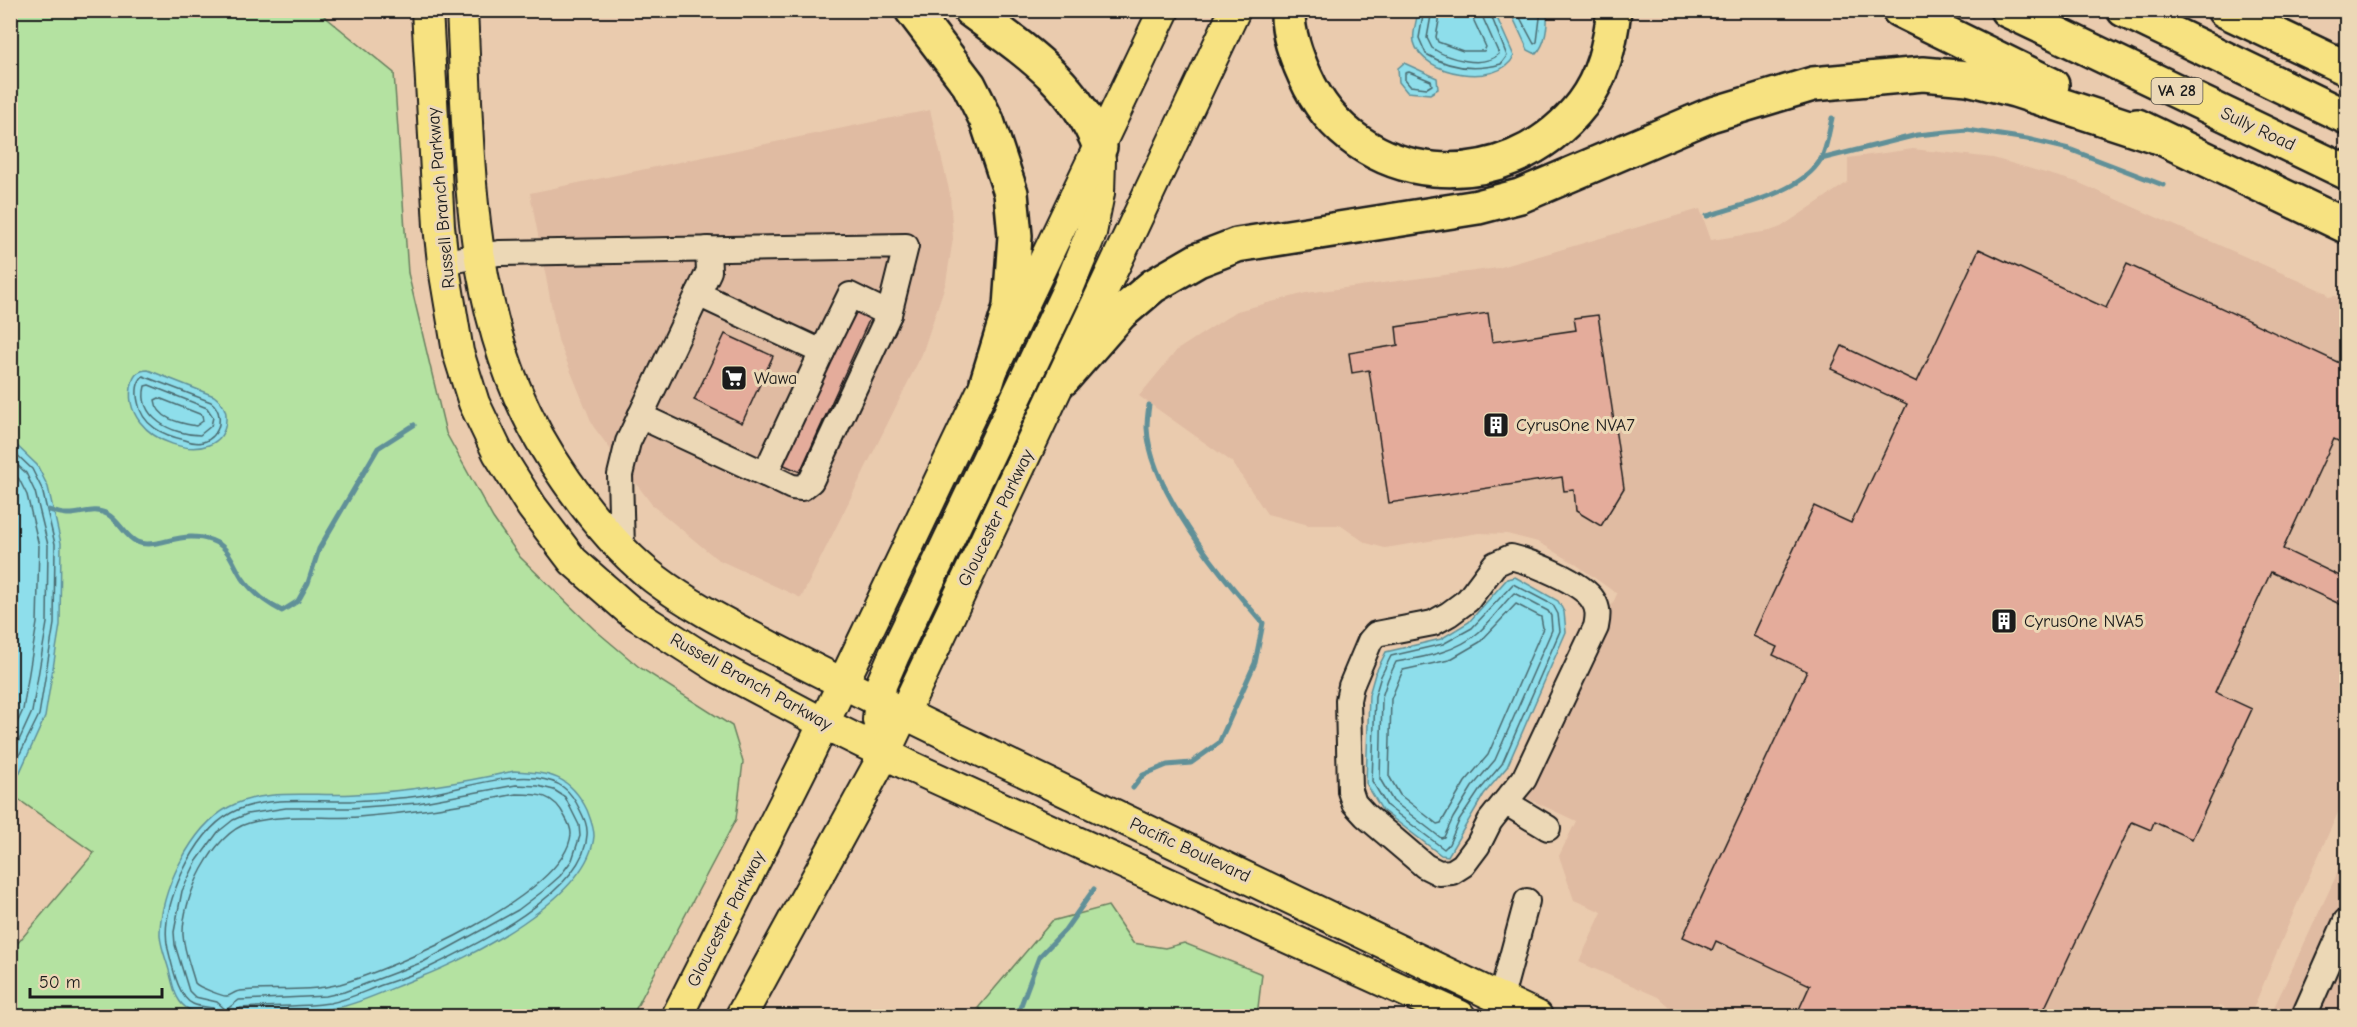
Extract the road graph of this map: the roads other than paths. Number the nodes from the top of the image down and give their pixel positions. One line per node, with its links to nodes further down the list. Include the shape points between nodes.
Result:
1 (428, 10): 21 (main road, Russell Branch Parkway)
2 (462, 10): 20 (main road, Russell Branch Parkway)
3 (912, 10): 26 (highway, via 969,84 987,121 1011,193 1015,236 1010,307)
4 (970, 10): 16 (highway, via 1065,87 1090,123)
5 (1164, 10): 16 (main road, Gloucester Parkway)
6 (1235, 10): 25 (main road, Gloucester Parkway)
7 (1288, 10): 8 (highway, via 1296,56 1310,88 1327,113 1350,135 1374,151 1406,164 1436,170 1467,170 1496,165 1530,150 1559,129 1583,103 1610,42)
8 (1614, 10)
9 (1899, 10): 15 (highway)
10 (2007, 10): 17 (highway, Sully Road / VA 28)
11 (2124, 10): 14 (highway)
12 (2231, 13): 13 (highway)
13 (2346, 68)
14 (2346, 117)
15 (2156, 136): 18 (highway); 25 (highway, via 1968,78 1923,74 1813,84 1710,114 1520,196 1479,207 1237,244 1198,260 1154,286 1120,314)
16 (1100, 147): 26 (main road, Gloucester Parkway); 31 (main road, via 1099,193 1091,233 881,685)
17 (2346, 171)
18 (2346, 226)
19 (708, 249): 20 (street); 22 (street, via 709,272); 23 (street, via 906,246)
20 (478, 255): 21 (street); 29 (main road, Russell Branch Parkway, via 498,339 528,416 562,473)
21 (443, 262): 32 (main road, Russell Branch Parkway, via 458,352 474,403 532,507 573,561 630,612 719,668)
22 (698, 294): 24 (street); 27 (street)
23 (889, 314): 24 (street, via 849,294); 28 (street, via 811,481 802,488 792,487)
24 (822, 352): 28 (street)
25 (1063, 379): 31 (main road, Gloucester Parkway)
26 (987, 382): 30 (main road, Gloucester Parkway)
27 (640, 416): 28 (street); 29 (street, via 628,442 620,475)
28 (765, 474)
29 (622, 548): 30 (main road, Russell Branch Parkway, via 652,577 699,609)
30 (842, 684): 31 (main road, Pacific Boulevard); 32 (main road, Gloucester Parkway)
31 (891, 707): 33 (main road, Gloucester Parkway); 39 (main road, Pacific Boulevard)
32 (823, 723): 33 (main road, Russell Branch Parkway); 40 (main road, Gloucester Parkway)
33 (885, 753): 38 (main road, Gloucester Parkway); 41 (main road)
34 (1505, 802): 34 (street, via 1524,779 1596,627 1598,612 1587,592 1551,571 1511,556 1495,564 1468,600 1449,614 1433,623 1376,634 1348,700 1350,791 1354,803 1425,866 1439,873 1452,872 1463,865); 35 (street)
35 (1548, 828)
36 (1527, 901): 39 (street)
37 (2346, 921): 43 (street)
38 (746, 1008)
39 (1498, 1008): 42 (main road, Pacific Boulevard)
40 (677, 1017)
41 (1460, 1017)
42 (1537, 1017)
43 (2304, 1017)

